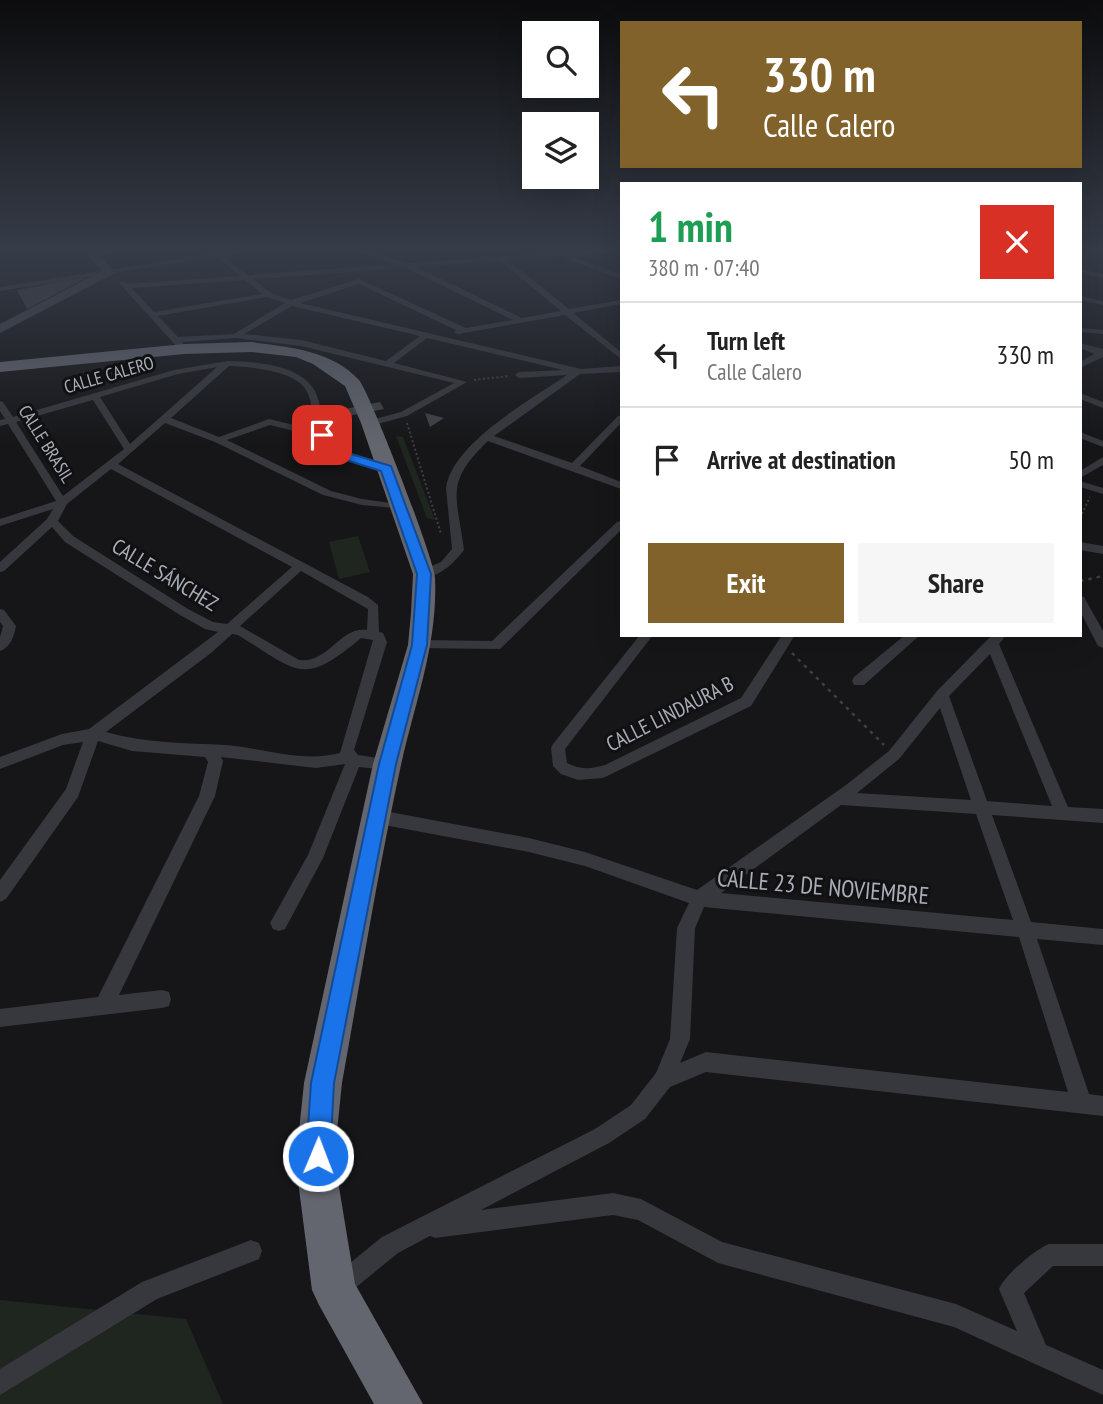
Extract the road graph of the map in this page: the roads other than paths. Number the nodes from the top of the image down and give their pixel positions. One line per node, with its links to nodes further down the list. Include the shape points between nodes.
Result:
1 (26, 316): 10 (main road)
2 (156, 316): 16 (street)
3 (270, 316): 14 (street)
4 (342, 316): 15 (street)
5 (432, 316): 12 (street)
6 (511, 316): 9 (street)
7 (551, 316): 9 (street)
8 (573, 316): 19 (street)
9 (522, 321): 12 (street)
10 (0, 329)
11 (1082, 330): 13 (street)
12 (465, 331): 15 (street)
13 (1103, 332)
14 (236, 336): 16 (street); 23 (street, via 301,343)
15 (425, 336): 23 (street); 25 (street)
16 (180, 344): 22 (highway); 34 (highway, via 251,347 299,353 319,361 352,383)
17 (1082, 346): 18 (street)
18 (1102, 353): 21 (street)
19 (620, 355)
20 (226, 364): 27 (street, CALLE CALERO, via 190,368); 31 (street); 37 (street, CALLE CALERO, via 267,368 303,382 311,389)
21 (1082, 364)
22 (0, 365)
23 (386, 365): 34 (street, via 462,382 404,414)
24 (620, 369): 25 (street)
25 (579, 371): 26 (street); 39 (street)
26 (519, 375)
27 (95, 396): 33 (street, CALLE CALERO); 42 (street)
28 (1082, 397): 30 (street)
29 (0, 404): 33 (street, CALLE BRASIL)
30 (1103, 405)
31 (164, 419): 40 (street); 42 (street)
32 (620, 419): 35 (street)
33 (5, 422): 52 (street, CALLE BRASIL)
34 (370, 423): 47 (highway)
35 (608, 430): 36 (street); 45 (street)
36 (620, 433)
37 (322, 435): 40 (street, via 270,422); 47 (street, via 344,456)
38 (1082, 436): 41 (street)
39 (487, 437): 45 (street); 60 (street, via 458,462 452,483 458,550)
40 (219, 440): 53 (street, via 327,493)
41 (1103, 444)
42 (129, 450): 44 (street)
43 (1103, 460): 46 (street)
44 (112, 465): 52 (street); 59 (street)
45 (573, 467): 50 (street)
46 (1098, 467): 48 (street)
47 (386, 468): 53 (highway)
48 (1082, 474)
49 (1082, 485): 51 (street)
50 (620, 486)
51 (1099, 489)
52 (62, 502): 54 (street); 55 (street)
53 (401, 508): 60 (highway)
54 (52, 521): 61 (street); 64 (street, CALLE SÁNCHEZ, via 69,540 184,612 210,626)
55 (0, 523)
56 (620, 525): 71 (street, via 495,646)
57 (1082, 546): 58 (street)
58 (1103, 550)
59 (300, 566): 64 (street); 65 (street, via 374,608)
60 (437, 567): 71 (highway)
61 (0, 568)
62 (1082, 604): 70 (street)
63 (0, 613): 72 (street, via 10,626)
64 (229, 629): 65 (street, CALLE SÁNCHEZ, via 241,631 306,667 322,662 358,633); 75 (street)
65 (373, 633): 77 (street, via 380,642 346,751)
66 (645, 637): 69 (street, CALLE LINDAURA B, via 558,748 560,766 572,774 590,776 610,769 746,702)
67 (913, 637): 73 (street)
68 (996, 639): 74 (street); 81 (street)
69 (786, 640)
70 (1103, 643)
71 (420, 645): 77 (highway)
72 (0, 646)
73 (859, 681)
74 (942, 695): 79 (street, via 894,755); 80 (street)
75 (93, 734): 76 (street, via 132,745); 78 (street, via 62,740); 84 (street, via 73,792)
76 (209, 751): 77 (street, via 244,751 332,764); 90 (street, via 216,761 207,796)
77 (363, 761): 83 (highway); 86 (street)
78 (0, 763)
79 (840, 798): 80 (street); 85 (street)
80 (982, 808): 81 (street); 87 (street)
81 (1063, 813): 82 (street)
82 (1103, 816)
83 (379, 817): 85 (street, via 585,859); 98 (highway, via 323,1083 318,1130 318,1181)
84 (0, 894)
85 (699, 899): 87 (street, CALLE 23 DE NOVIEMBRE); 92 (street, CALLE 23 DE NOVIEMBRE, via 686,928 680,1039)
86 (279, 923)
87 (1025, 930): 88 (street, CALLE 23 DE NOVIEMBRE); 93 (street)
88 (1103, 937)
89 (162, 999): 90 (street)
90 (104, 1006): 91 (street)
91 (0, 1018)
92 (663, 1080): 93 (street, via 706,1062); 95 (street, CALLE 23 DE NOVIEMBRE, via 638,1112 603,1136)
93 (1082, 1104): 94 (street)
94 (1103, 1106)
95 (423, 1229): 98 (street, CALLE 23 DE NOVIEMBRE, via 390,1245); 99 (street, via 613,1203 641,1210 718,1252 956,1316)
96 (251, 1251): 100 (street, via 150,1290)
97 (1103, 1255): 99 (street, via 1049,1255 1011,1289)
98 (334, 1290): 102 (highway)
99 (1037, 1352): 101 (street)
100 (0, 1383)
101 (1103, 1383)
102 (393, 1399)

